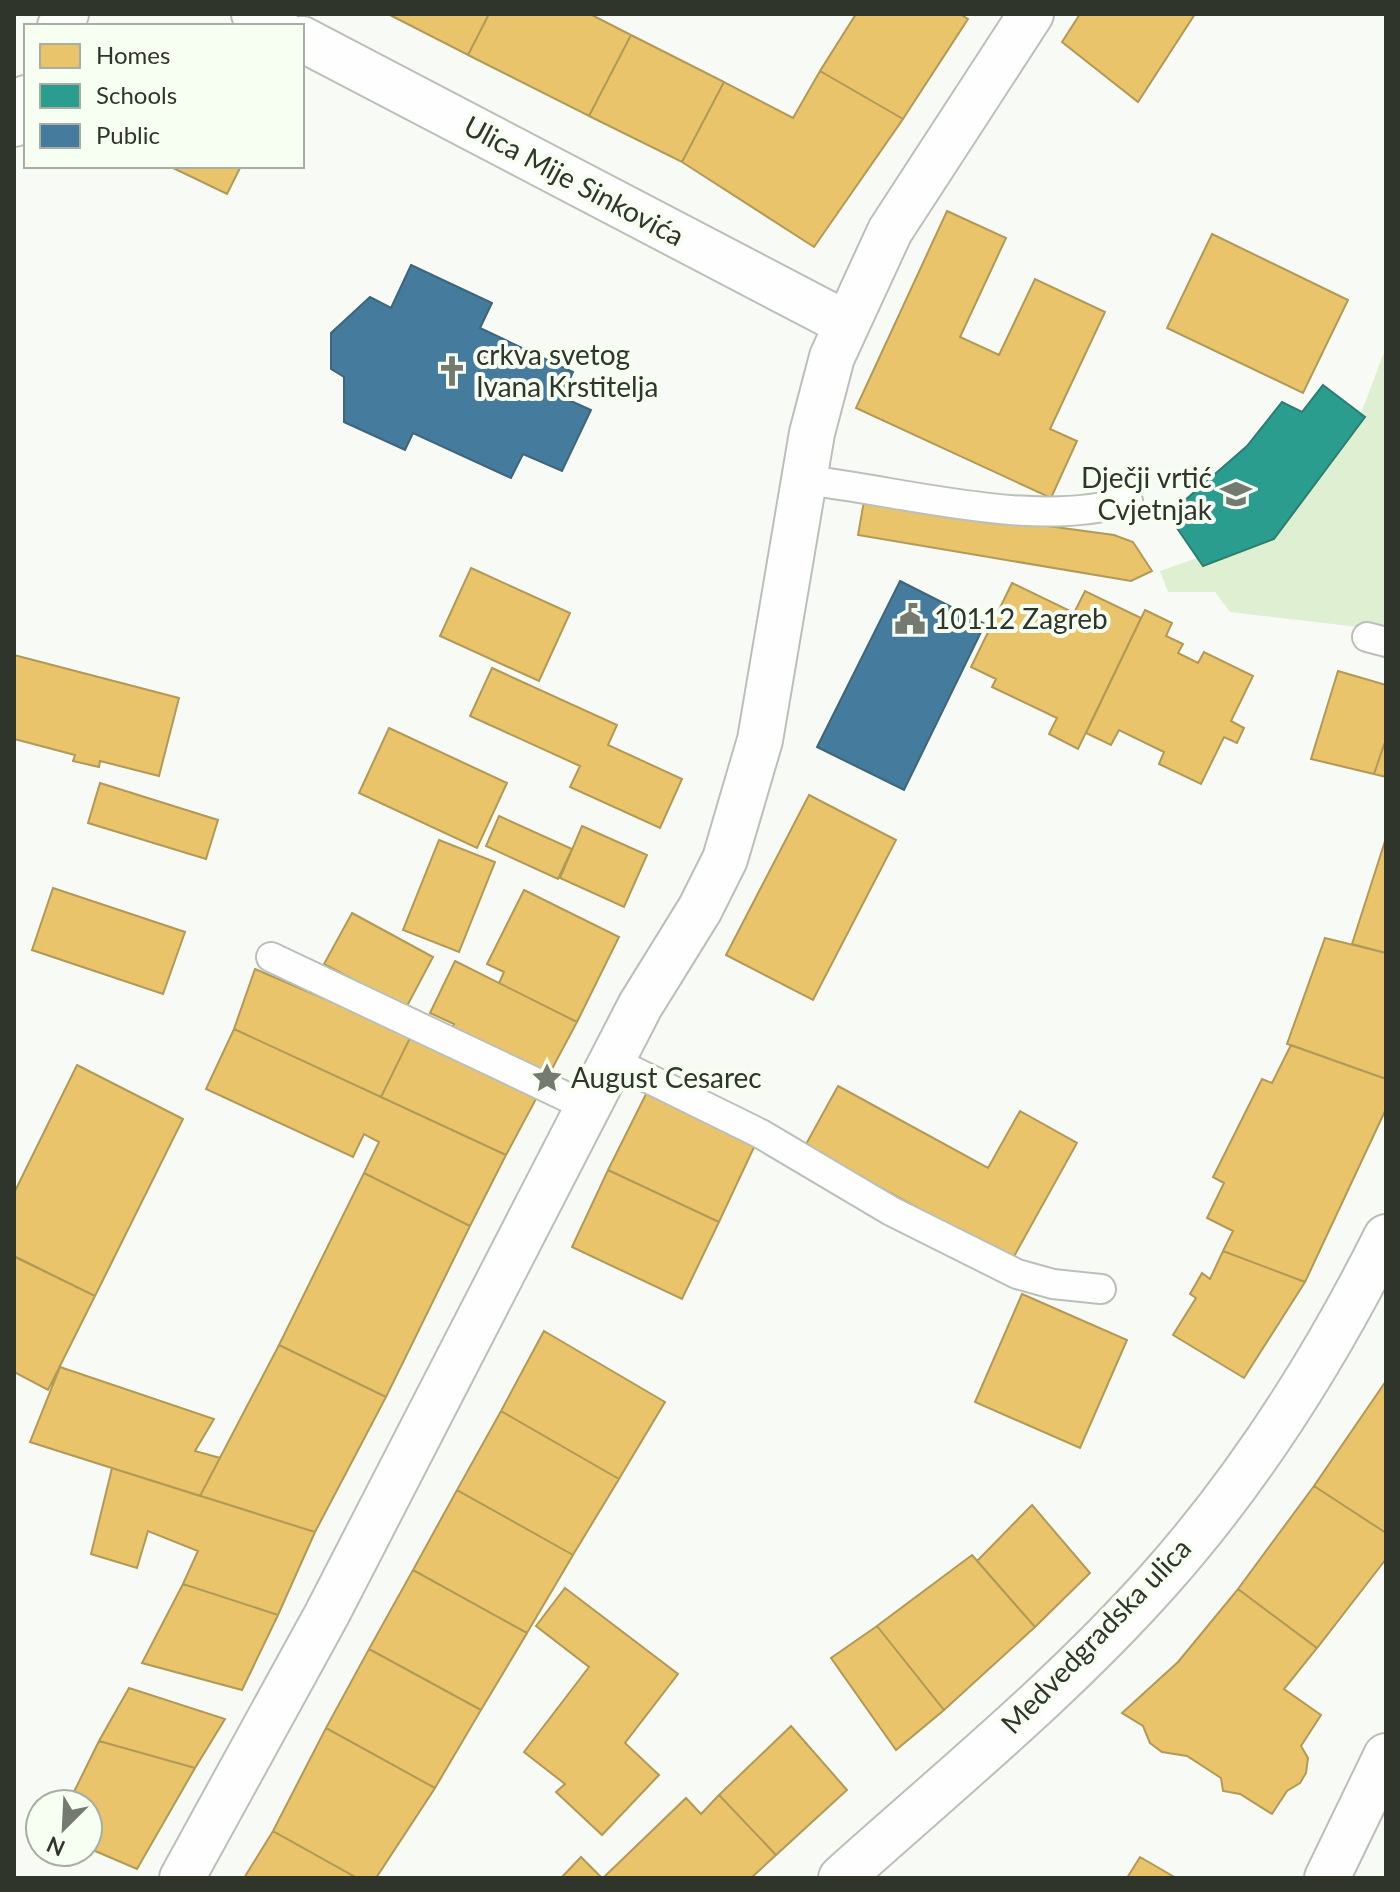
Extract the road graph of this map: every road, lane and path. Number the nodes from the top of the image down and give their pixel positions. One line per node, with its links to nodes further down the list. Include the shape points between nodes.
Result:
1 (254, 14): 3 (street)
2 (1031, 14): 7 (street, via 890,231)
3 (273, 24)
4 (304, 40): 7 (street, Ulica Mije Sinkovića)
5 (24, 102): 6 (street)
6 (14, 124)
7 (845, 323): 8 (street, via 822,390)
8 (805, 480): 9 (lane, via 1024,511 1098,510); 11 (street, via 760,740 740,817 700,909)
9 (1128, 501)
10 (271, 957): 12 (lane)
11 (613, 1061): 12 (street); 14 (lane, via 761,1134 891,1211 1017,1274)
12 (588, 1107): 16 (street, via 327,1614)
13 (1386, 1237): 17 (street, Medvedgradska ulica, via 1298,1393 1229,1494 1159,1580 1060,1681)
14 (1101, 1289)
15 (1386, 1756): 18 (street)
16 (182, 1878)
17 (841, 1878)
18 (1327, 1878)

